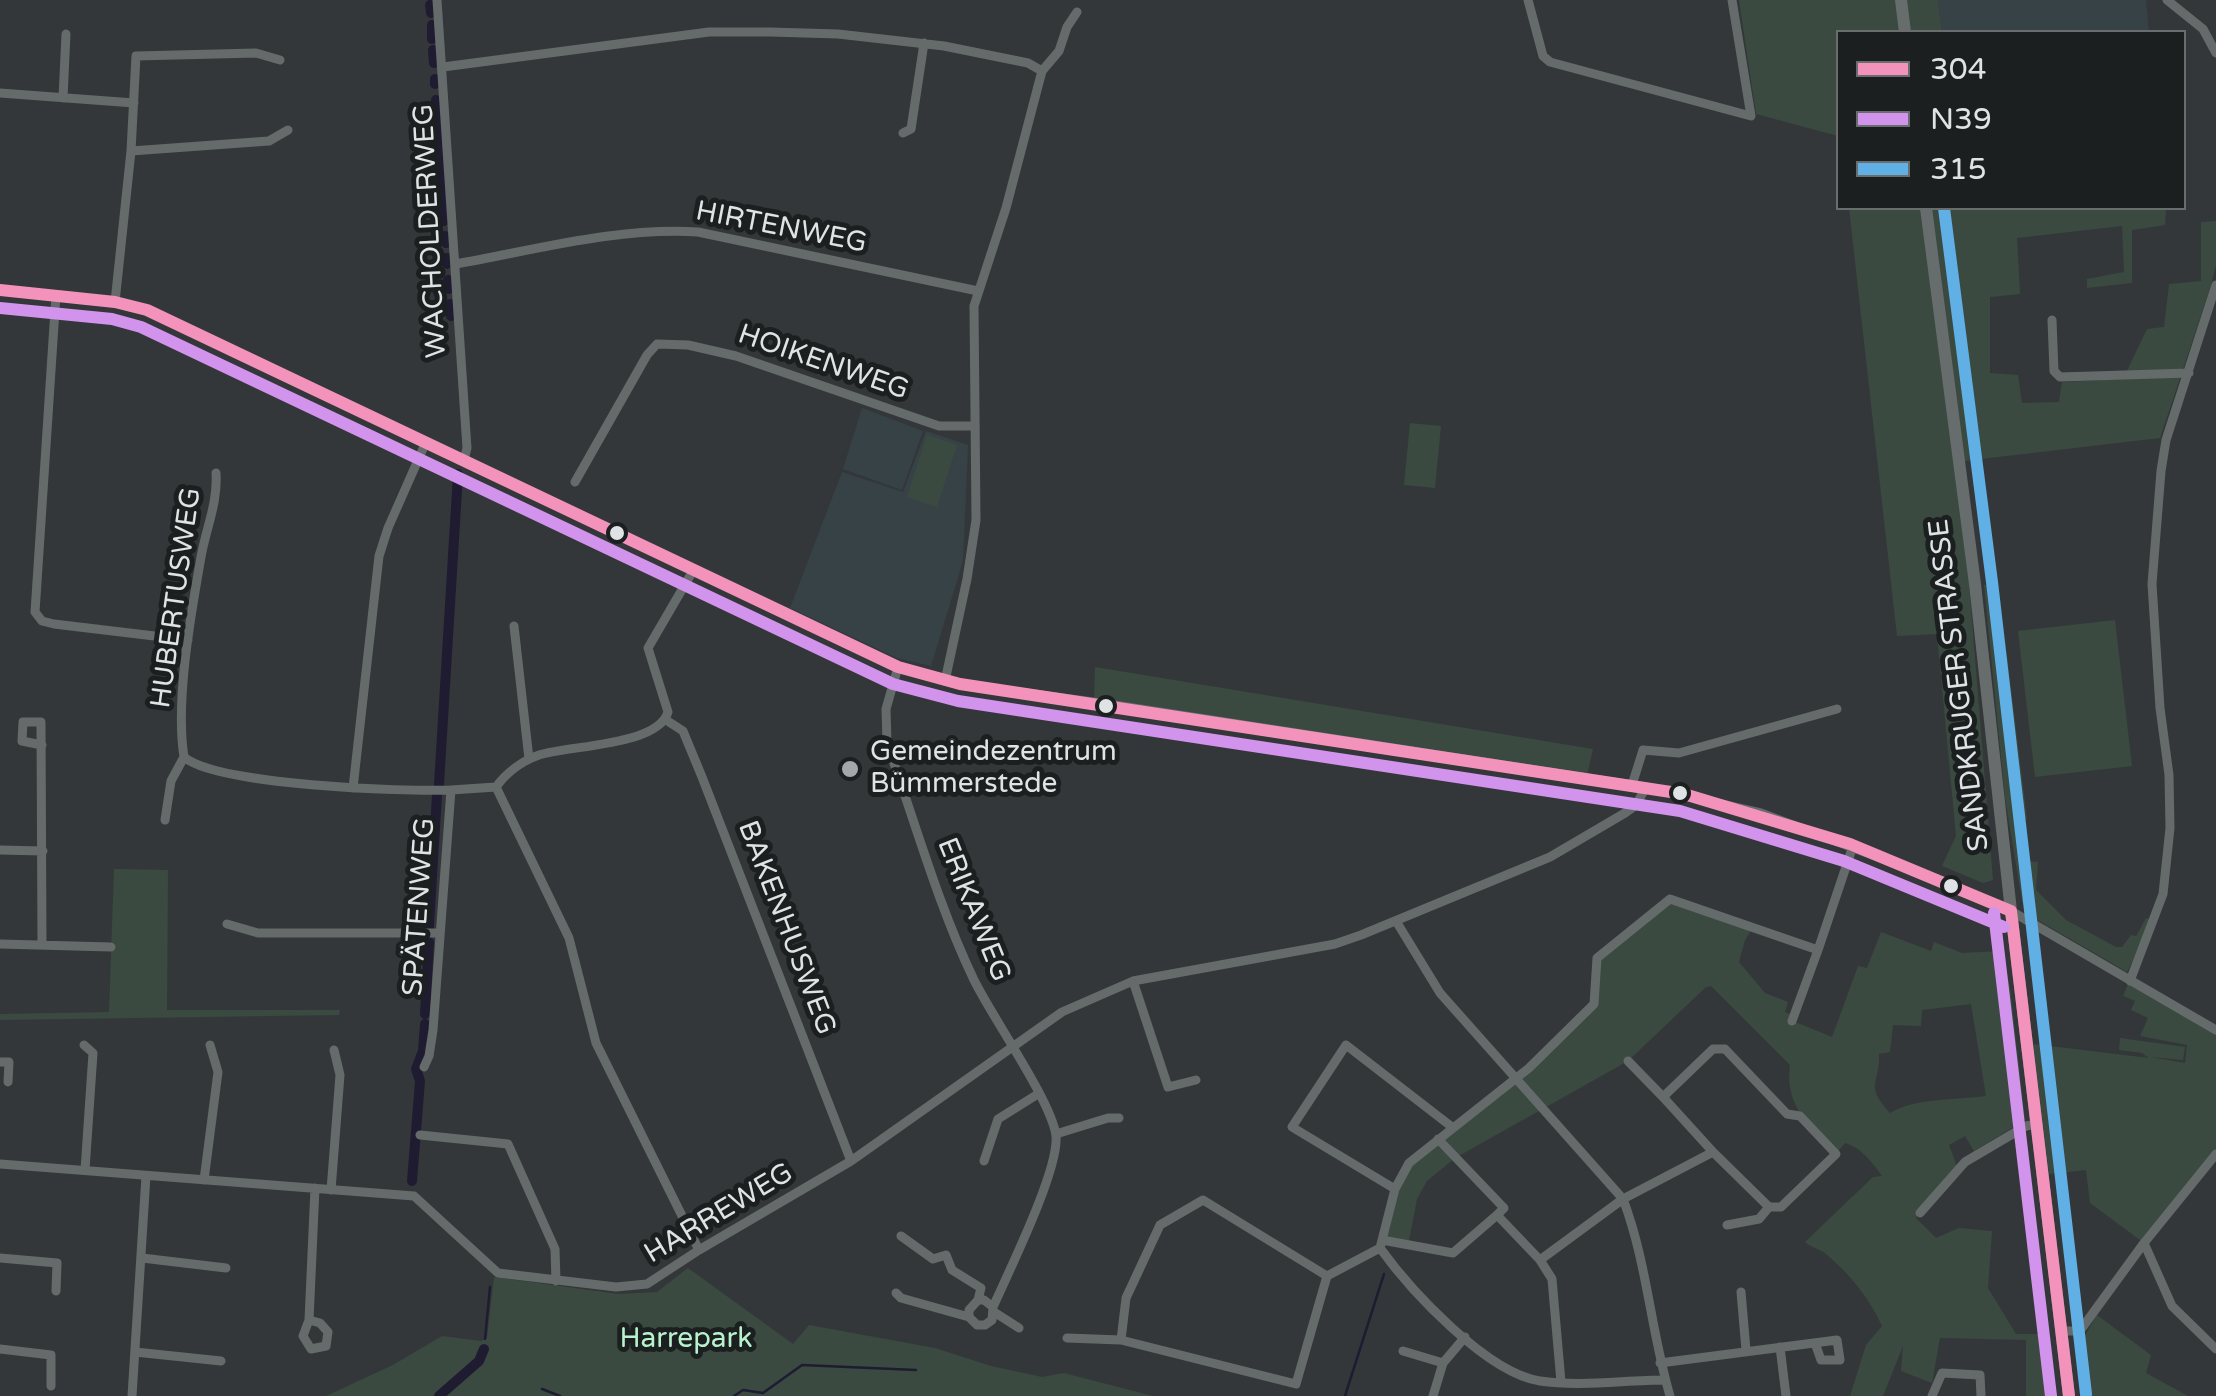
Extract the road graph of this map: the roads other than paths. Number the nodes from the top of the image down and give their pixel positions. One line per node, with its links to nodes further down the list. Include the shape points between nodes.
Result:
1 (437, 0): 12 (street, WACHOLDERWEG)
2 (1528, 0): 3 (street, via 1550,62 1751,116)
3 (1732, 0)
4 (1900, 0): 7 (street)
5 (2167, 0): 10 (street, via 2202,30)
6 (1077, 12): 13 (street)
7 (1904, 30)
8 (66, 34): 15 (street)
9 (924, 44): 12 (street, via 838,34 709,32); 13 (street); 18 (street, via 911,129)
10 (2216, 54)
11 (280, 60): 16 (street, via 256,53 136,56)
12 (443, 67): 21 (street, WACHOLDERWEG)
13 (1042, 71): 24 (street)
14 (0, 93): 15 (street)
15 (62, 98): 16 (street)
16 (134, 103): 19 (street)
17 (288, 130): 19 (street, via 269,141)
18 (903, 133)
19 (132, 151): 26 (street)
20 (1926, 210): 55 (street, SANDKRUGER STRASSE)
21 (456, 264): 24 (street, HIRTENWEG, via 671,230); 33 (street, WACHOLDERWEG)
22 (2216, 284): 28 (street)
23 (0, 290): 25 (street)
24 (978, 291): 31 (street)
25 (56, 295): 26 (street); 38 (street, via 35,612 54,624)
26 (115, 302): 32 (street, via 147,310)
27 (2052, 320): 29 (street)
28 (2189, 373): 29 (street); 64 (street, via 2164,456 2152,584 2170,828 2163,894)
29 (2056, 375): 30 (street)
30 (2046, 385)
31 (975, 426): 35 (street, HOIKENWEG, via 939,426 736,356 657,344); 40 (street, via 973,544)
32 (426, 442): 33 (street); 48 (street, via 379,556)
33 (464, 460): 36 (street)
34 (216, 473): 38 (street, HUBERTUSWEG, via 218,493)
35 (576, 482)
36 (694, 569): 39 (street); 42 (street, via 648,648)
37 (514, 626): 45 (street)
38 (188, 640): 44 (street, HUBERTUSWEG)
39 (898, 668): 40 (street); 69 (street, ERIKAWEG, via 886,709 888,743 965,960)
40 (945, 681): 46 (street)
41 (1837, 710): 46 (street, via 1679,753 1643,750)
42 (666, 720): 45 (street, via 644,734); 87 (street, BAKENHUSWEG, via 683,731 702,776)
43 (42, 745): 54 (street)
44 (184, 758): 48 (street, via 203,769); 51 (street, via 171,781)
45 (529, 759): 47 (street)
46 (1632, 785): 49 (street)
47 (496, 787): 50 (street, SPÄTENWEG); 104 (street, via 569,938 596,1043)
48 (353, 788): 50 (street)
49 (1646, 788): 52 (street, via 1762,812); 56 (street, HARREWEG, via 1636,805 1562,851)
50 (451, 790): 58 (street, SPÄTENWEG)
51 (165, 820)
52 (1853, 846): 55 (street); 62 (street)
53 (0, 850): 54 (street)
54 (43, 852): 60 (street)
55 (2011, 911): 64 (street); 80 (street, SANDKRUGER STRASSE)
56 (1396, 921): 63 (street, HARREWEG, via 1335,944); 74 (street, via 1440,992)
57 (227, 924): 58 (street, via 258,932)
58 (440, 933): 73 (street, SPÄTENWEG)
59 (0, 944): 60 (street)
60 (42, 945): 61 (street)
61 (111, 947)
62 (1818, 950): 65 (street); 74 (street, via 1670,899 1596,958 1594,1004)
63 (1133, 980): 69 (street, HARREWEG, via 1062,1012); 75 (street, via 1168,1087)
64 (2130, 980): 66 (street)
65 (1792, 1020)
66 (2216, 1030)
67 (84, 1045): 90 (street, via 93,1053)
68 (210, 1045): 92 (street, via 218,1072)
69 (1012, 1049): 77 (street, ERIKAWEG); 87 (street, HARREWEG)
70 (334, 1050): 95 (street, via 340,1075)
71 (1628, 1061): 78 (street)
72 (0, 1062): 76 (street, via 9,1062)
73 (424, 1068)
74 (1518, 1078): 81 (street); 96 (street)
75 (1196, 1080)
76 (8, 1082)
77 (1038, 1094): 83 (street, ERIKAWEG); 88 (street, via 998,1119)
78 (1663, 1097): 85 (street); 97 (street, via 1713,1049 1725,1048 1787,1114 1800,1116 1836,1154 1781,1207)
79 (1119, 1118): 83 (street)
80 (2038, 1124): 98 (street, via 1965,1162); 119 (street, SANDKRUGER STRASSE)
81 (1452, 1127): 84 (street); 94 (street, via 1346,1045 1292,1127)
82 (420, 1134): 110 (street, via 508,1144 555,1248)
83 (1056, 1134): 115 (street, via 1052,1166)
84 (1438, 1140): 94 (street, via 1409,1163); 99 (street, via 1504,1208)
85 (1713, 1152): 96 (street); 97 (street)
86 (2216, 1154): 102 (street)
87 (852, 1161): 104 (street, HARREWEG)
88 (984, 1161)
89 (0, 1164): 90 (street, HARREWEG)
90 (86, 1170): 91 (street, HARREWEG)
91 (146, 1176): 92 (street, HARREWEG); 106 (street)
92 (204, 1180): 93 (street, HARREWEG)
93 (315, 1188): 95 (street, HARREWEG); 117 (street)
94 (1395, 1189): 103 (street)
95 (331, 1190): 110 (street, HARREWEG, via 414,1196 498,1273)
96 (1623, 1199): 107 (street); 132 (street)
97 (1769, 1207): 100 (street, via 1759,1218)
98 (1920, 1213)
99 (1497, 1215): 103 (street, via 1452,1253); 107 (street)
100 (1727, 1225)
101 (901, 1236): 114 (street, via 933,1259 946,1255 952,1270 980,1288)
102 (2144, 1243): 119 (street, via 2082,1328); 126 (street, via 2172,1306)
103 (1381, 1244): 109 (street); 120 (street, via 1398,1274)
104 (699, 1250): 110 (street, HARREWEG, via 647,1284)
105 (0, 1258): 111 (street, via 57,1263)
106 (142, 1258): 108 (street); 129 (street)
107 (1540, 1260): 134 (street, via 1552,1279)
108 (226, 1268)
109 (1328, 1276): 122 (street, via 1296,1384); 122 (street, via 1203,1200 1160,1225 1126,1298)
110 (556, 1280)
111 (56, 1291)
112 (1741, 1292): 127 (street)
113 (896, 1293): 116 (street)
114 (978, 1300): 115 (street); 116 (street)
115 (994, 1310): 116 (street, via 985,1325); 118 (street)
116 (969, 1316)
117 (309, 1320)
118 (1019, 1328)
119 (2060, 1331): 142 (street, SANDKRUGER STRASSE)
120 (1465, 1337): 131 (street); 134 (street, via 1512,1373)
121 (1067, 1338): 122 (street)
122 (1121, 1340)
123 (1815, 1343): 124 (street)
124 (1780, 1347): 127 (street); 139 (street)
125 (0, 1349): 135 (street, via 51,1355)
126 (2216, 1349)
127 (1746, 1350): 132 (street)
128 (1403, 1351): 131 (street)
129 (135, 1352): 130 (street); 136 (street)
130 (221, 1361)
131 (1444, 1363): 137 (street)
132 (1660, 1363): 133 (street)
133 (1665, 1380): 134 (street); 138 (street)
134 (1562, 1382)
135 (51, 1386)
136 (132, 1396)
137 (1433, 1396)
138 (1670, 1396)
139 (1786, 1396)
140 (1932, 1396): 141 (street, via 1942,1373 1980,1375)
141 (1981, 1396)
142 (2069, 1396)

